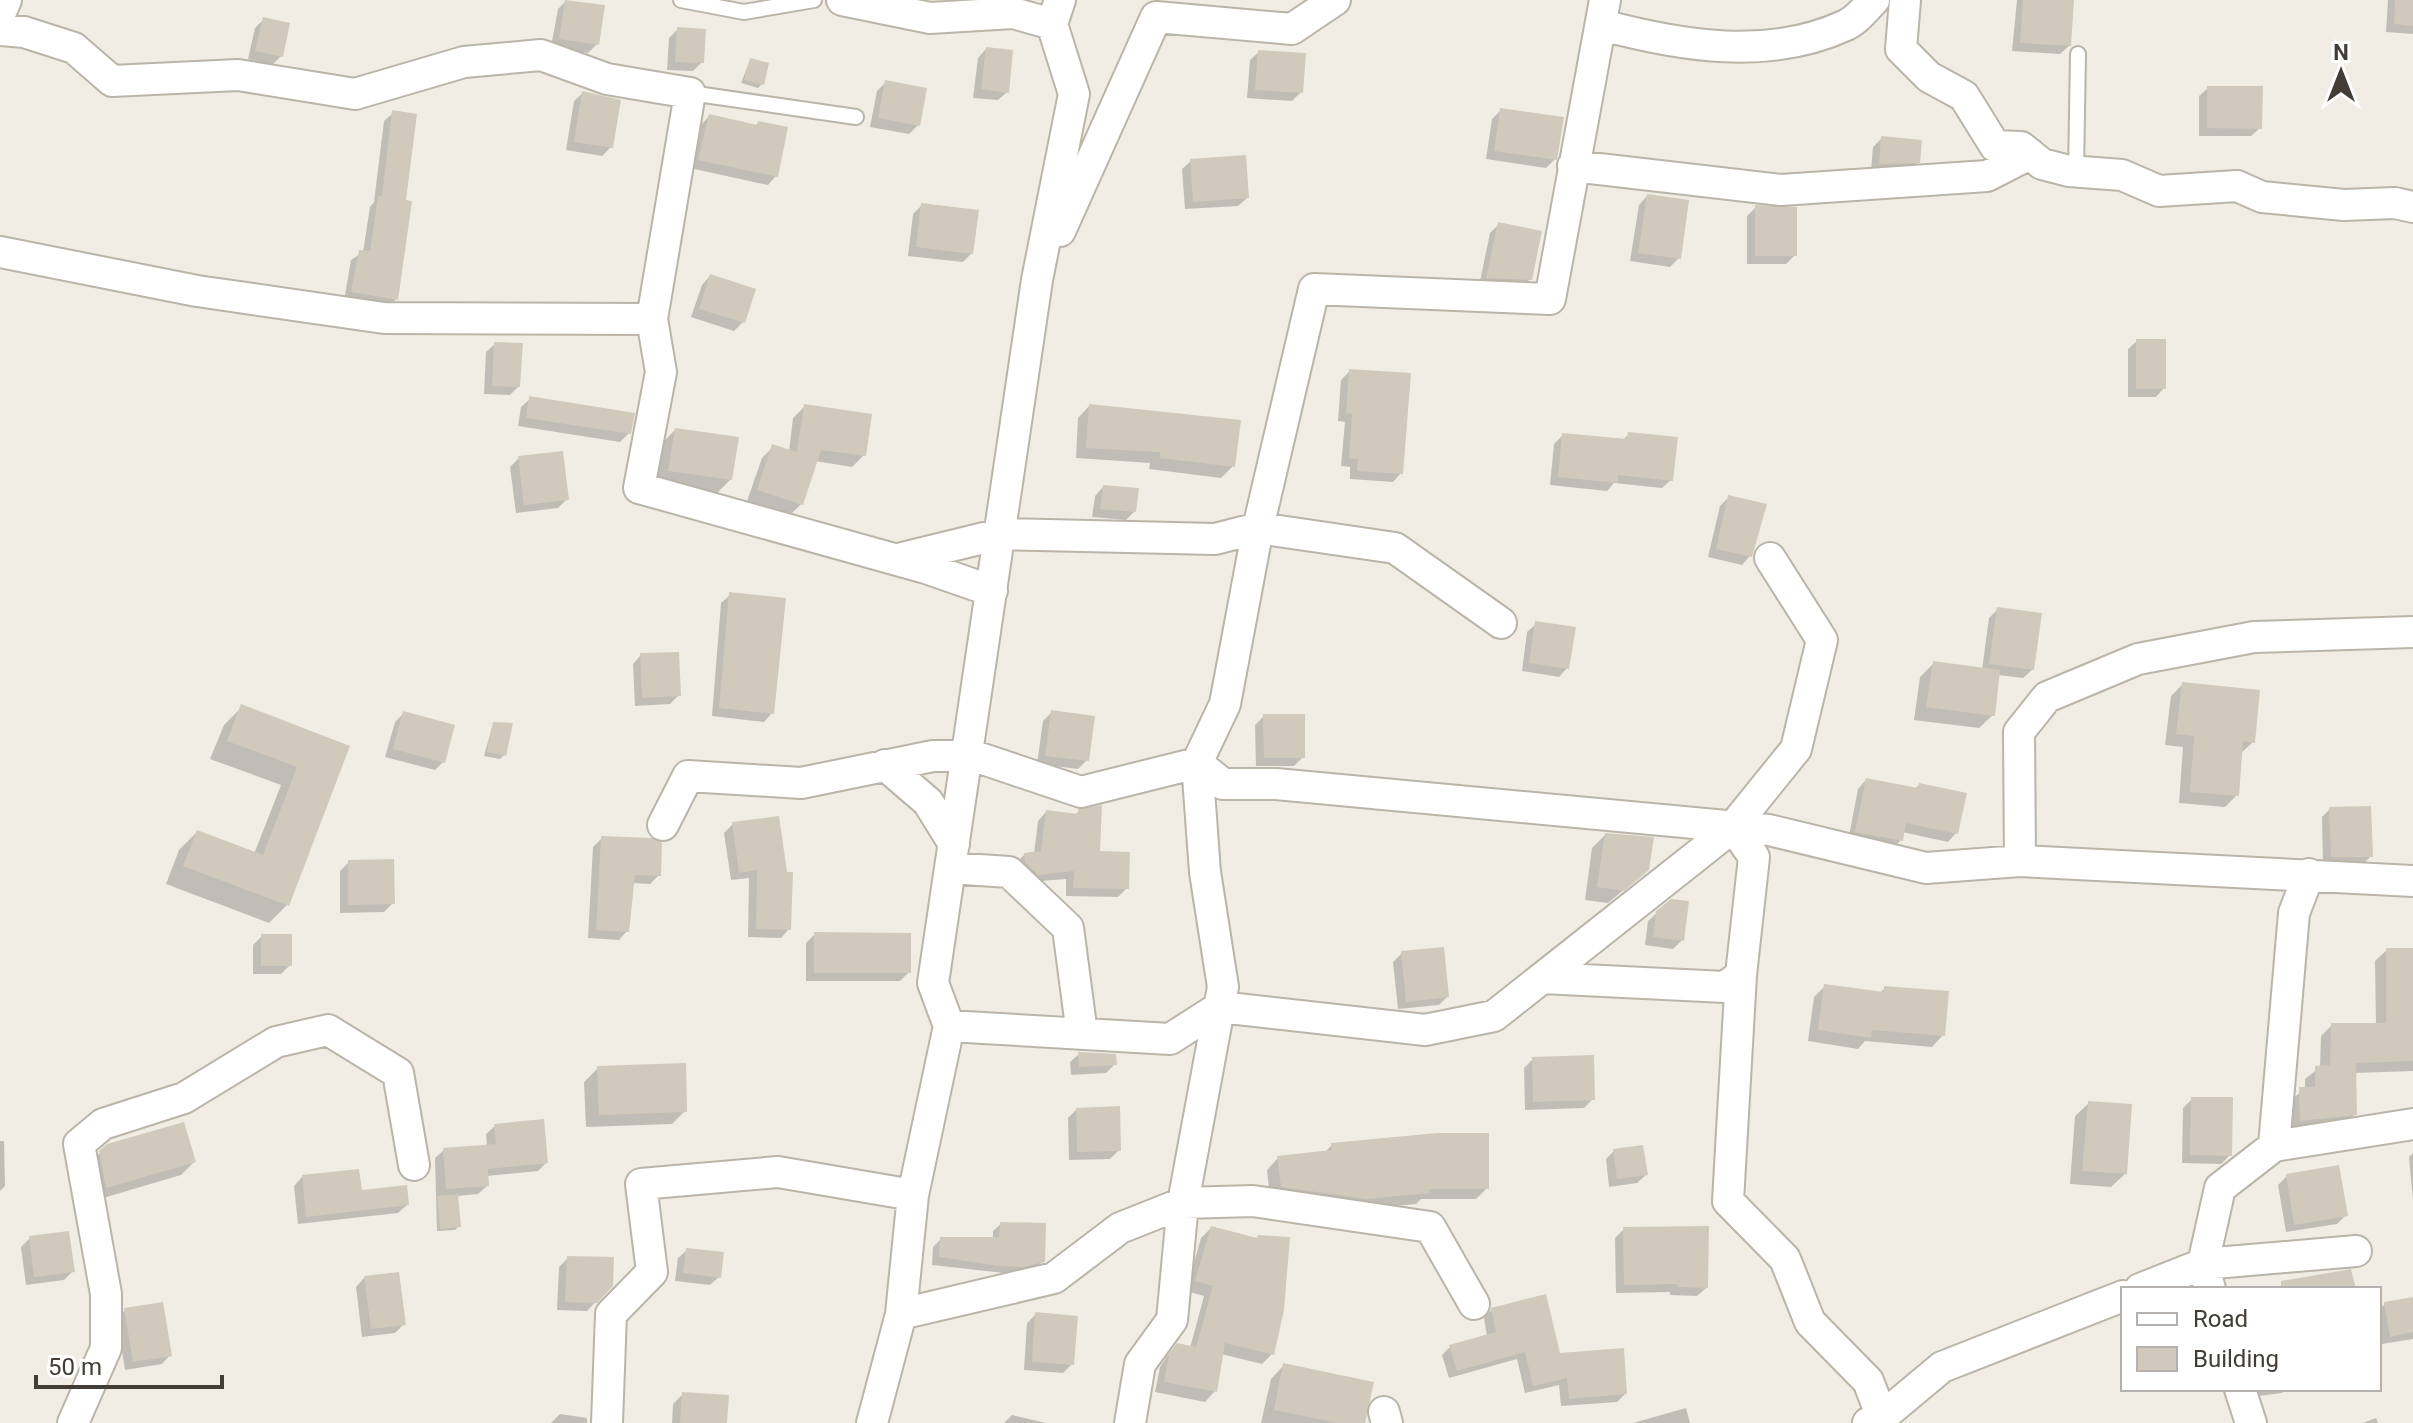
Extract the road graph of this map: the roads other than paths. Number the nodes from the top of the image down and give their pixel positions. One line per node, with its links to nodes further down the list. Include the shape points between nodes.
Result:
1 (6, 0): 10 (street)
2 (681, 0): 3 (lane, via 744,12)
3 (814, 0)
4 (842, 0): 8 (street, via 930,18)
5 (1335, 0): 20 (street, via 1292,29 1156,17)
6 (1874, 0): 9 (street, via 1849,24 1788,45 1665,41)
7 (1905, 0): 15 (street, via 1901,49 1929,77 1964,96 1995,146 2021,147)
8 (1056, 12): 20 (street, via 1074,94)
9 (1604, 12): 16 (street)
10 (0, 14)
11 (0, 30): 13 (street, via 74,48 112,81 238,75 355,94 464,62 541,55 607,79)
12 (2078, 54): 17 (lane)
13 (690, 93): 14 (lane); 21 (street)
14 (856, 117)
15 (2030, 154): 16 (street, via 1987,176 1781,190); 17 (street, via 2042,164)
16 (1573, 166): 22 (street, via 1550,299 1314,289)
17 (2076, 172): 18 (street, via 2122,175 2159,191 2237,186 2262,197)
18 (2413, 207)
19 (0, 252): 21 (street, via 197,291 384,318)
20 (1037, 280): 23 (street)
21 (652, 319): 25 (street, via 661,372 639,488)
22 (1258, 528): 23 (street, via 1215,539); 27 (street, via 1395,548); 30 (street, via 1225,704)
23 (1000, 534): 25 (street); 26 (street)
24 (1770, 558): 33 (street, via 1822,640 1796,749)
25 (896, 559): 26 (street)
26 (992, 591): 29 (street)
27 (1501, 623)
28 (2413, 632): 35 (street, via 2254,637 2138,659 2047,697 2019,732)
29 (967, 756): 30 (street, via 1081,792); 31 (street); 34 (street)
30 (1197, 763): 33 (street, via 1223,784 1276,784); 40 (street, via 1205,872 1223,987)
31 (885, 765): 32 (street, via 801,783 688,776); 34 (street, via 928,802)
32 (663, 825)
33 (1733, 827): 35 (street, via 1769,830 1926,868); 38 (street, via 1754,857); 39 (street)
34 (952, 856): 41 (street, via 933,983); 42 (street, via 1009,872 1068,928)
35 (2020, 861): 36 (street)
36 (2309, 874): 37 (street); 44 (street, via 2294,913)
37 (2413, 881)
38 (1741, 975): 39 (street, via 1725,987); 55 (street, via 1728,1201 1785,1259 1810,1322 1868,1381)
39 (1542, 978): 40 (street, via 1494,1016 1425,1030)
40 (1220, 1007): 42 (street, via 1170,1039); 47 (street)
41 (949, 1026): 42 (street); 46 (street)
42 (1082, 1034)
43 (2413, 1124): 44 (street)
44 (2274, 1146): 49 (street, via 2220,1188)
45 (414, 1165): 56 (street, via 398,1073 328,1030 276,1042 184,1098 103,1124 79,1144 106,1294 106,1348)
46 (913, 1195): 53 (street); 57 (street, via 778,1172 641,1184 652,1272 611,1314)
47 (1183, 1203): 52 (street, via 1253,1201 1430,1227); 53 (street, via 1120,1228 1054,1278); 59 (street, via 1172,1320 1140,1364)
48 (2356, 1251): 49 (street)
49 (2207, 1276): 50 (street)
50 (2150, 1287)
51 (2121, 1297): 55 (street, via 1942,1367)
52 (1474, 1304)
53 (901, 1314): 58 (street)
54 (2241, 1391): 60 (street)
55 (1891, 1416)
56 (73, 1423)
57 (607, 1423)
58 (872, 1423)
59 (1130, 1423)
60 (2251, 1423)

